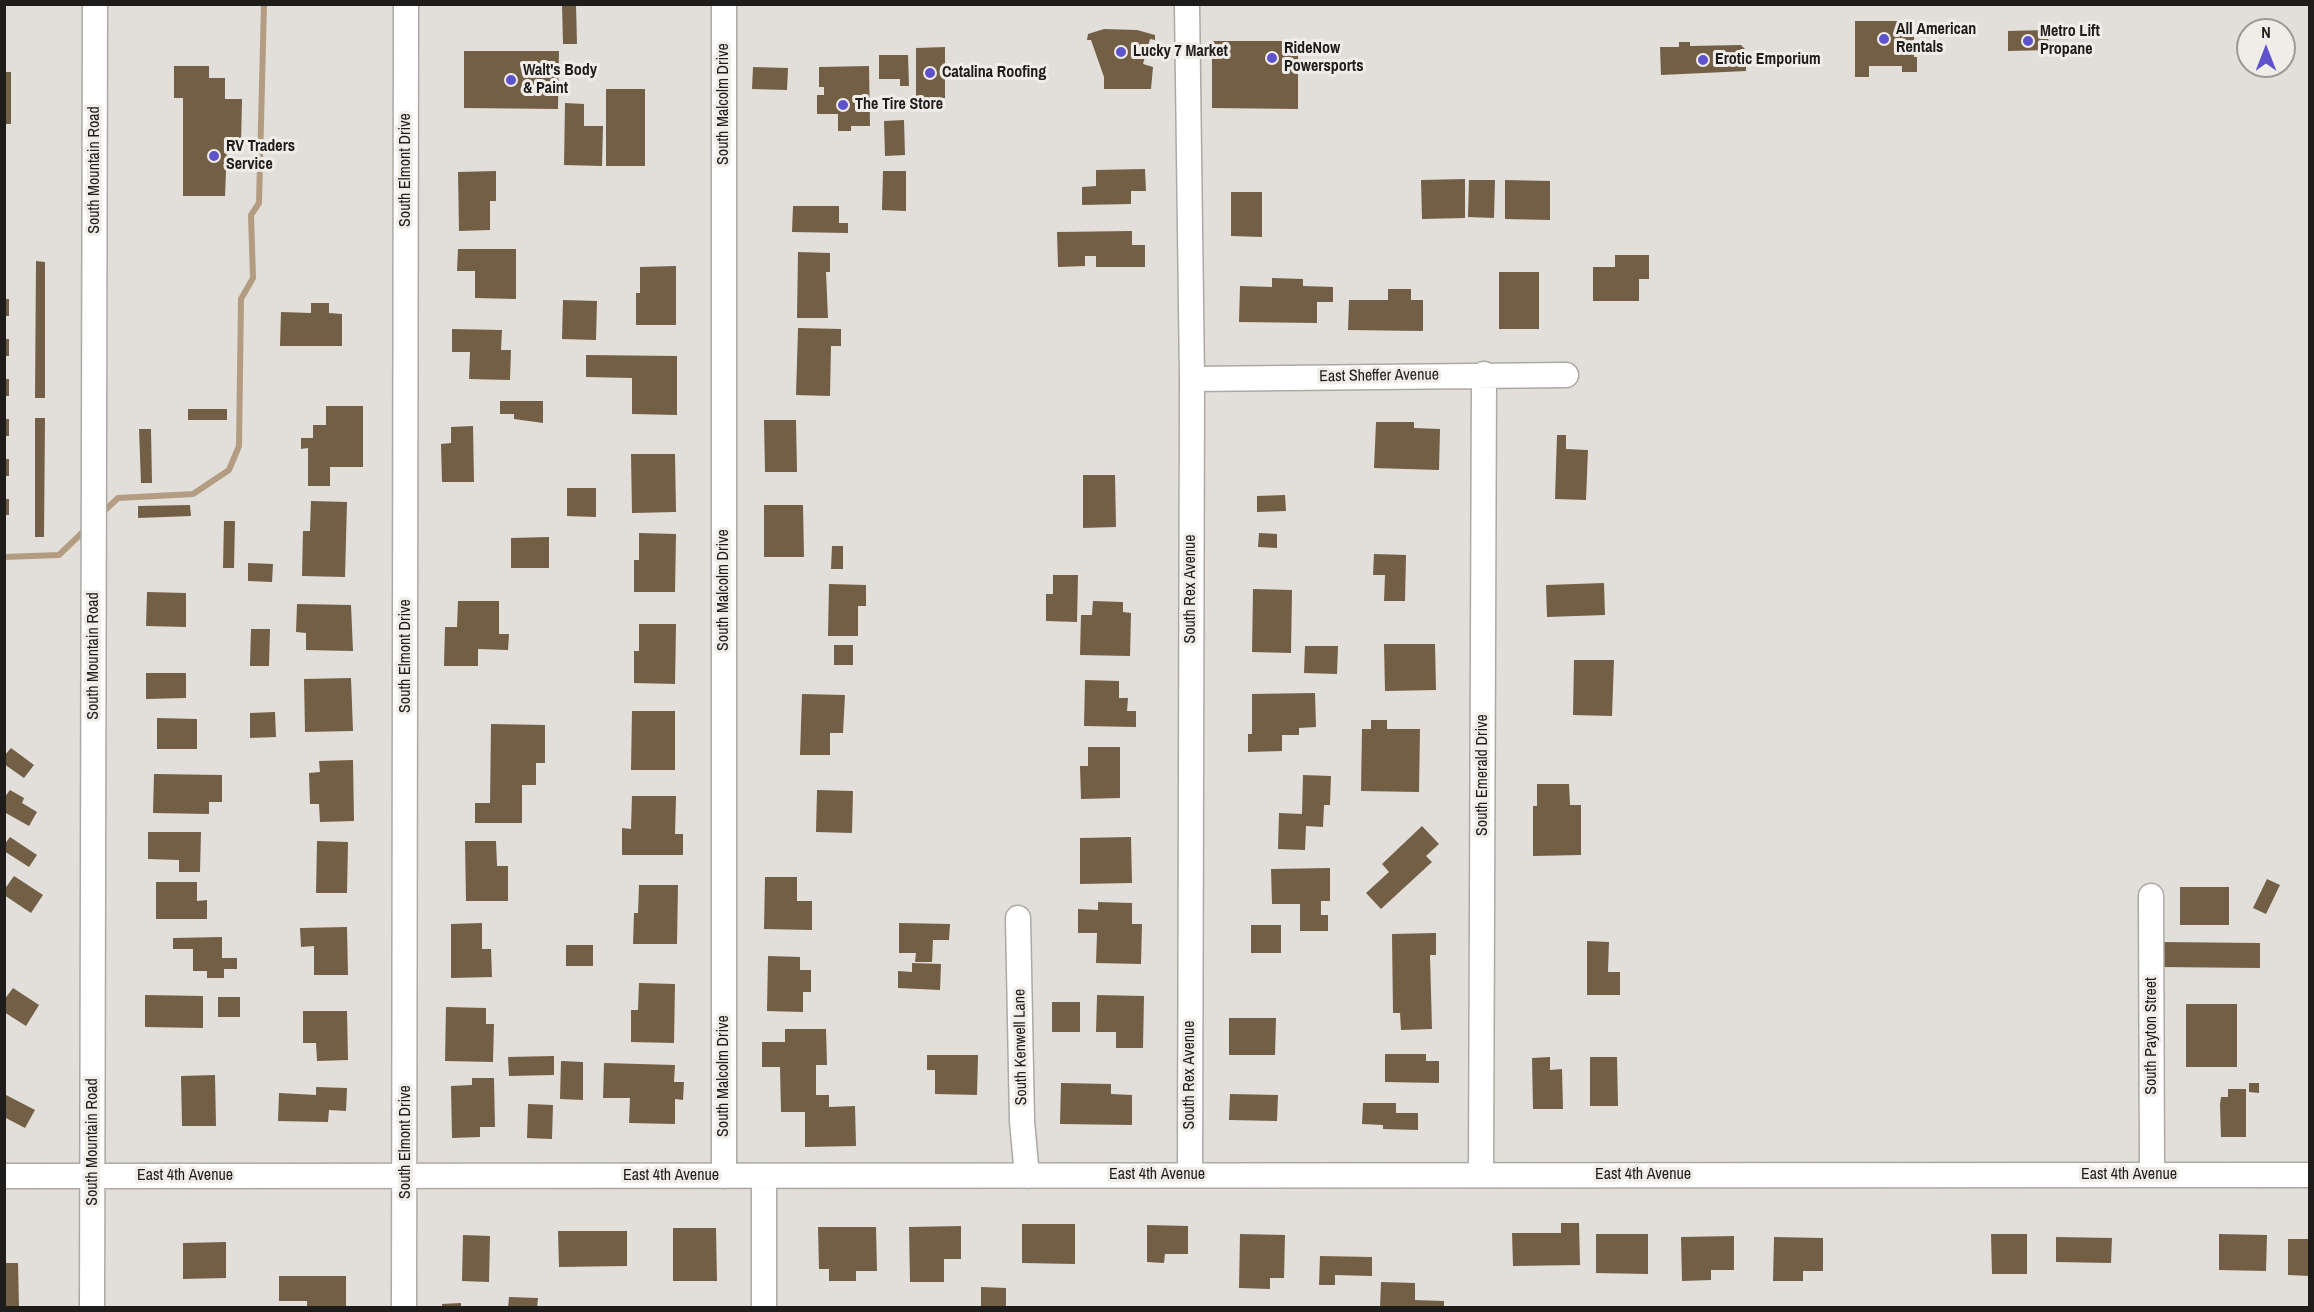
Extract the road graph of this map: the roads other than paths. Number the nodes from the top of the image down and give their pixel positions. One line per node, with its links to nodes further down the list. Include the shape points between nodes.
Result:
1 (95, 4): 15 (street, South Mountain Road)
2 (406, 4): 16 (street, South Elmont Drive)
3 (724, 4): 17 (street, South Malcolm Drive)
4 (1187, 4): 7 (street, South Rex Avenue)
5 (1484, 374): 6 (street, East Sheffer Avenue); 7 (street, East Sheffer Avenue); 11 (street, South Emerald Drive)
6 (1566, 375)
7 (1192, 379): 10 (street, South Rex Avenue)
8 (2151, 896): 12 (street, South Payton Street)
9 (1018, 918): 19 (street, South Kenwell Lane, via 1022,1121)
10 (1190, 1174): 11 (street, East 4th Avenue); 19 (street, East 4th Avenue)
11 (1481, 1175): 12 (street, East 4th Avenue)
12 (2152, 1175): 13 (street, East 4th Avenue)
13 (2310, 1175)
14 (4, 1176): 15 (street, East 4th Avenue)
15 (93, 1176): 16 (street, East 4th Avenue); 20 (street, South Mountain Road)
16 (406, 1176): 17 (street, East 4th Avenue); 21 (street, South Elmont Drive)
17 (724, 1176): 18 (street, East 4th Avenue)
18 (764, 1176): 19 (street, East 4th Avenue); 22 (street)
19 (1027, 1176)
20 (92, 1308)
21 (404, 1308)
22 (764, 1308)

